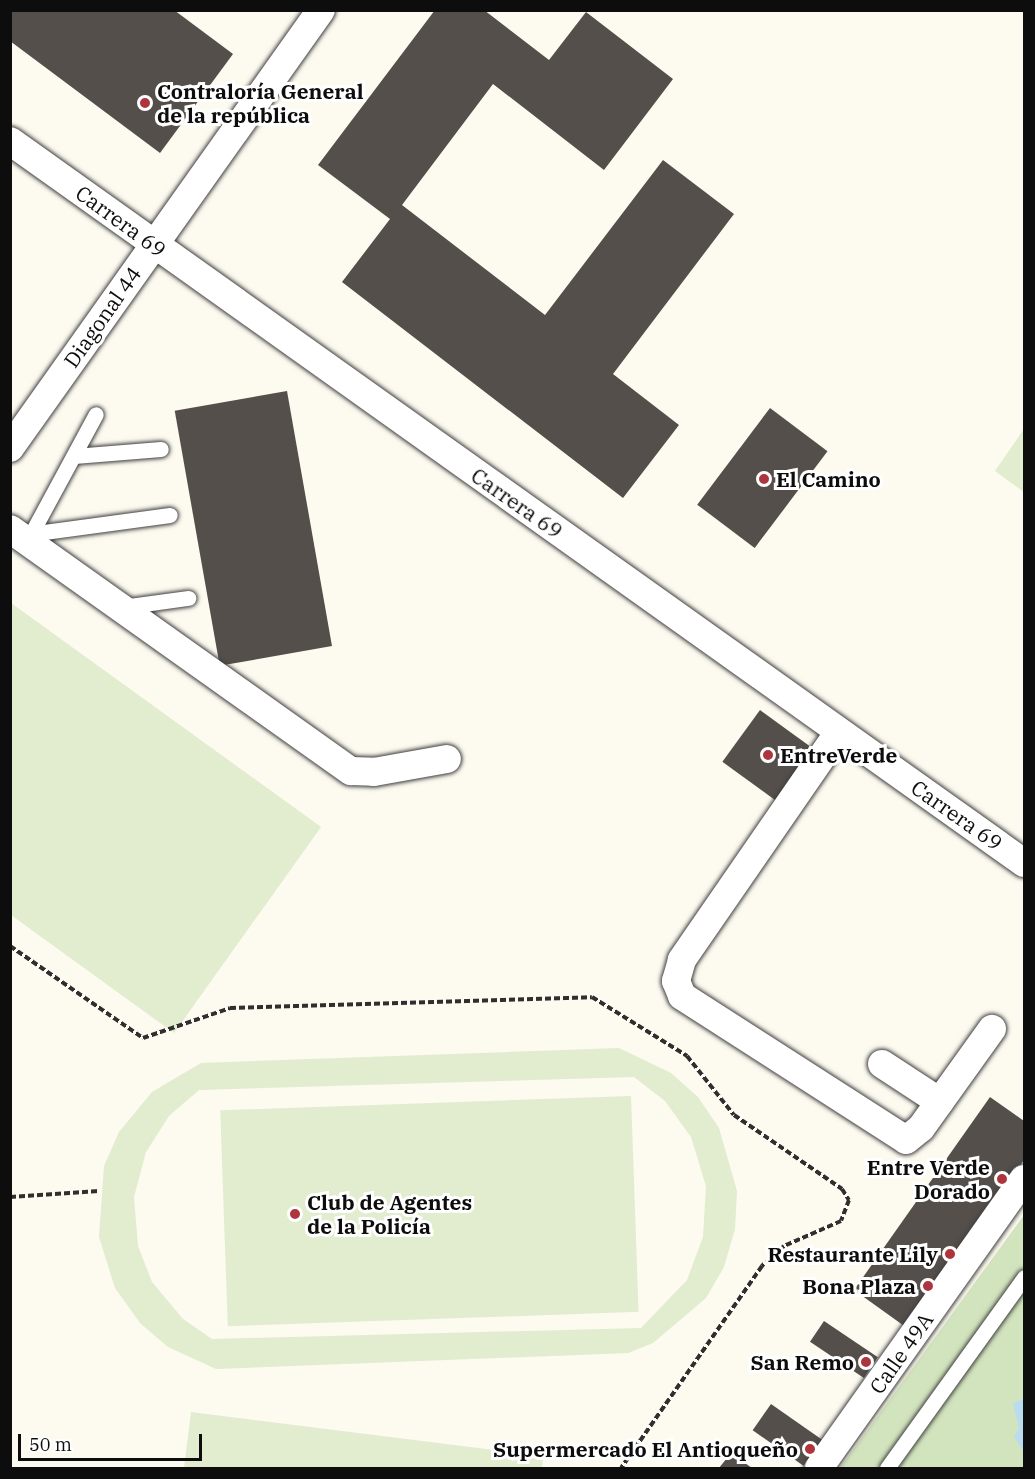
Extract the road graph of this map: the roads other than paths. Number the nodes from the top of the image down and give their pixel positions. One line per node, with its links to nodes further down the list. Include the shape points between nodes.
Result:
1 (313, 13): 3 (street, Diagonal 44)
2 (10, 141): 3 (street, Carrera 69)
3 (153, 244): 5 (street, Diagonal 44); 12 (street, Carrera 69)
4 (96, 414): 7 (lane)
5 (10, 448)
6 (161, 449): 7 (lane)
7 (74, 456): 9 (lane)
8 (170, 515): 9 (lane)
9 (20, 533): 11 (street)
10 (188, 598): 11 (lane)
11 (118, 607): 13 (street, via 351,771)
12 (840, 732): 14 (street, Carrera 69); 17 (street, via 681,960 676,981 682,996 693,1005 895,1138 915,1136)
13 (447, 759)
14 (1024, 863)
15 (992, 1029): 17 (street)
16 (882, 1064): 17 (street)
17 (940, 1102)
18 (1024, 1179): 20 (street, Calle 49A)
19 (1024, 1277): 21 (lane)
20 (819, 1468)
21 (887, 1468)

